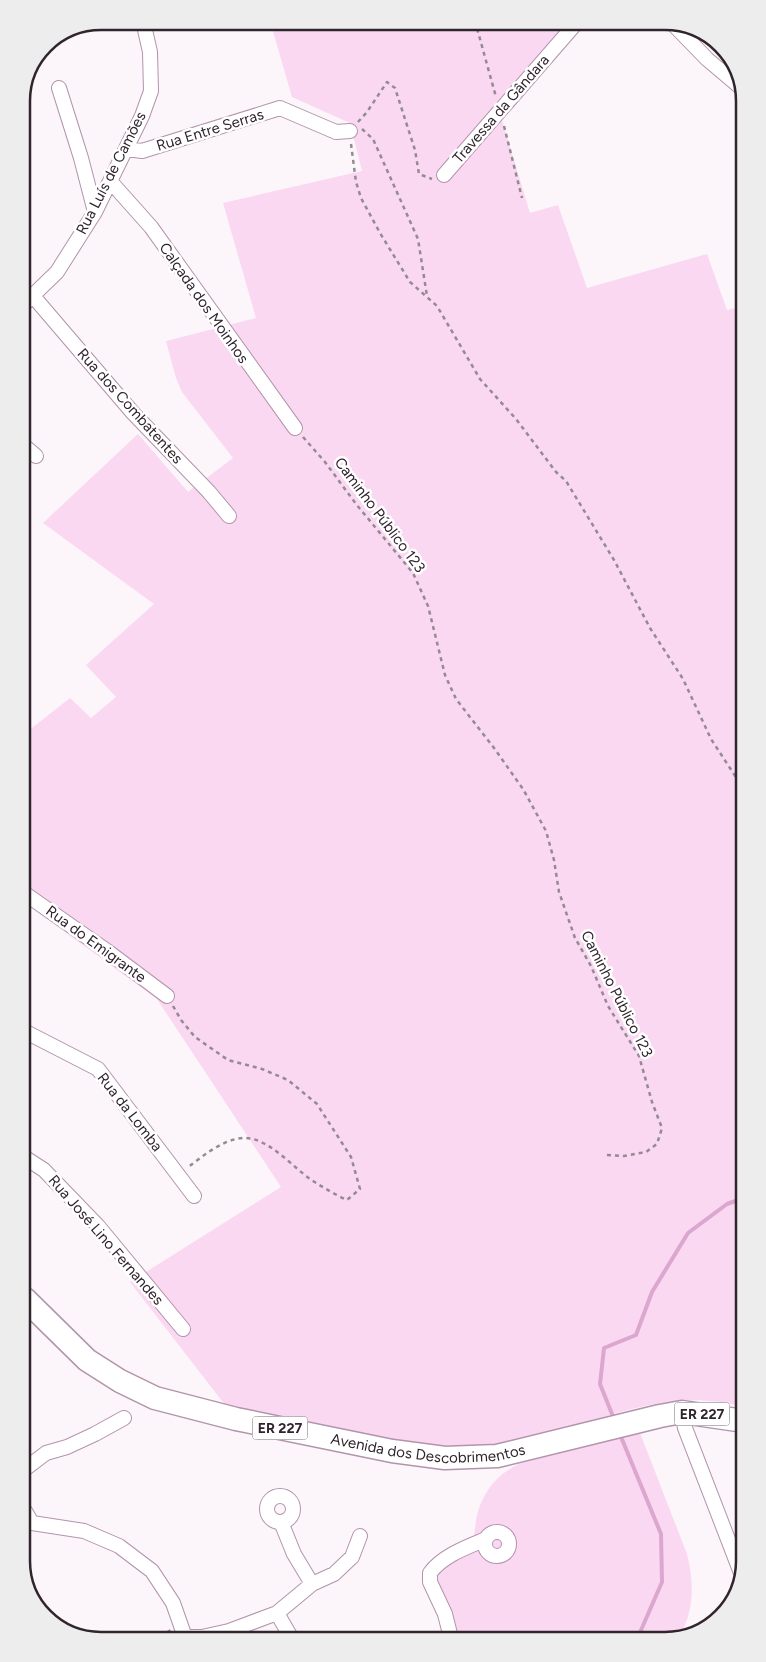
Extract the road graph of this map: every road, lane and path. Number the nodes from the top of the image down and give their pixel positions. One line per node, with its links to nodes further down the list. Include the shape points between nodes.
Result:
1 (145, 30): 7 (street, Rua Luís de Camões, via 150,52 151,91)
2 (570, 30): 8 (street, Travessa da Gândara)
3 (680, 31): 4 (street)
4 (733, 81)
5 (59, 88): 10 (street)
6 (350, 131): 7 (street, Rua Entre Serras, via 336,132 280,108 142,151); 12 (path, via 361,198 410,282)
7 (127, 148): 9 (street, Rua Luís de Camões)
8 (444, 174): 12 (path, via 434,180 419,174 415,150 395,88 387,82 356,124 373,139 418,239)
9 (110, 181): 10 (street, Rua Luís de Camões); 14 (street, Calçada dos Moinhos, via 150,228)
10 (95, 212): 11 (street, Rua Luís de Camões, via 57,272)
11 (33, 296): 13 (street, Rua Luís de Camões); 17 (street, Rua dos Combatentes, via 133,413)
12 (427, 298): 18 (path, via 437,306 480,379 570,487 650,628 683,679 711,740)
13 (30, 299)
14 (295, 428): 22 (path, Caminho Público 123, via 413,573 428,606 445,675 456,699 524,789 546,832 559,892 575,938 608,1006 639,1056 662,1128 657,1144 646,1152)
15 (30, 451): 16 (street)
16 (36, 456)
17 (229, 516)
18 (736, 779)
19 (30, 897): 20 (street, Rua do Emigrante)
20 (167, 996): 24 (path, via 195,1037 228,1060 288,1080 317,1104 351,1157 360,1189 347,1200 309,1178 265,1144 246,1138 228,1142)
21 (30, 1034): 24 (street, Rua da Lomba, via 98,1069)
22 (607, 1155)
23 (30, 1161): 27 (street, Rua José Lino Fernandes, via 44,1170 98,1226)
24 (178, 1174): 25 (street, Rua da Lomba)
25 (194, 1196)
26 (30, 1304): 28 (main road, Avenida dos Descobrimentos / ER 227, via 87,1360 155,1398 392,1452 445,1458 497,1456)
27 (183, 1329)
28 (682, 1412): 30 (main road, ER 227); 36 (street, via 685,1428)
29 (124, 1418): 31 (street, via 95,1434 46,1453)
30 (736, 1420)
31 (30, 1465)
32 (30, 1518): 39 (street, via 84,1532 119,1546 152,1571 173,1603)
33 (281, 1522): 37 (street, via 294,1554)
34 (360, 1536): 37 (street, via 352,1558 334,1574)
35 (486, 1539): 42 (street, via 435,1565 430,1573 430,1582)
36 (736, 1560)
37 (312, 1584): 38 (street)
38 (277, 1613): 40 (street); 41 (street)
39 (184, 1632)
40 (224, 1632)
41 (288, 1632)
42 (450, 1632)

